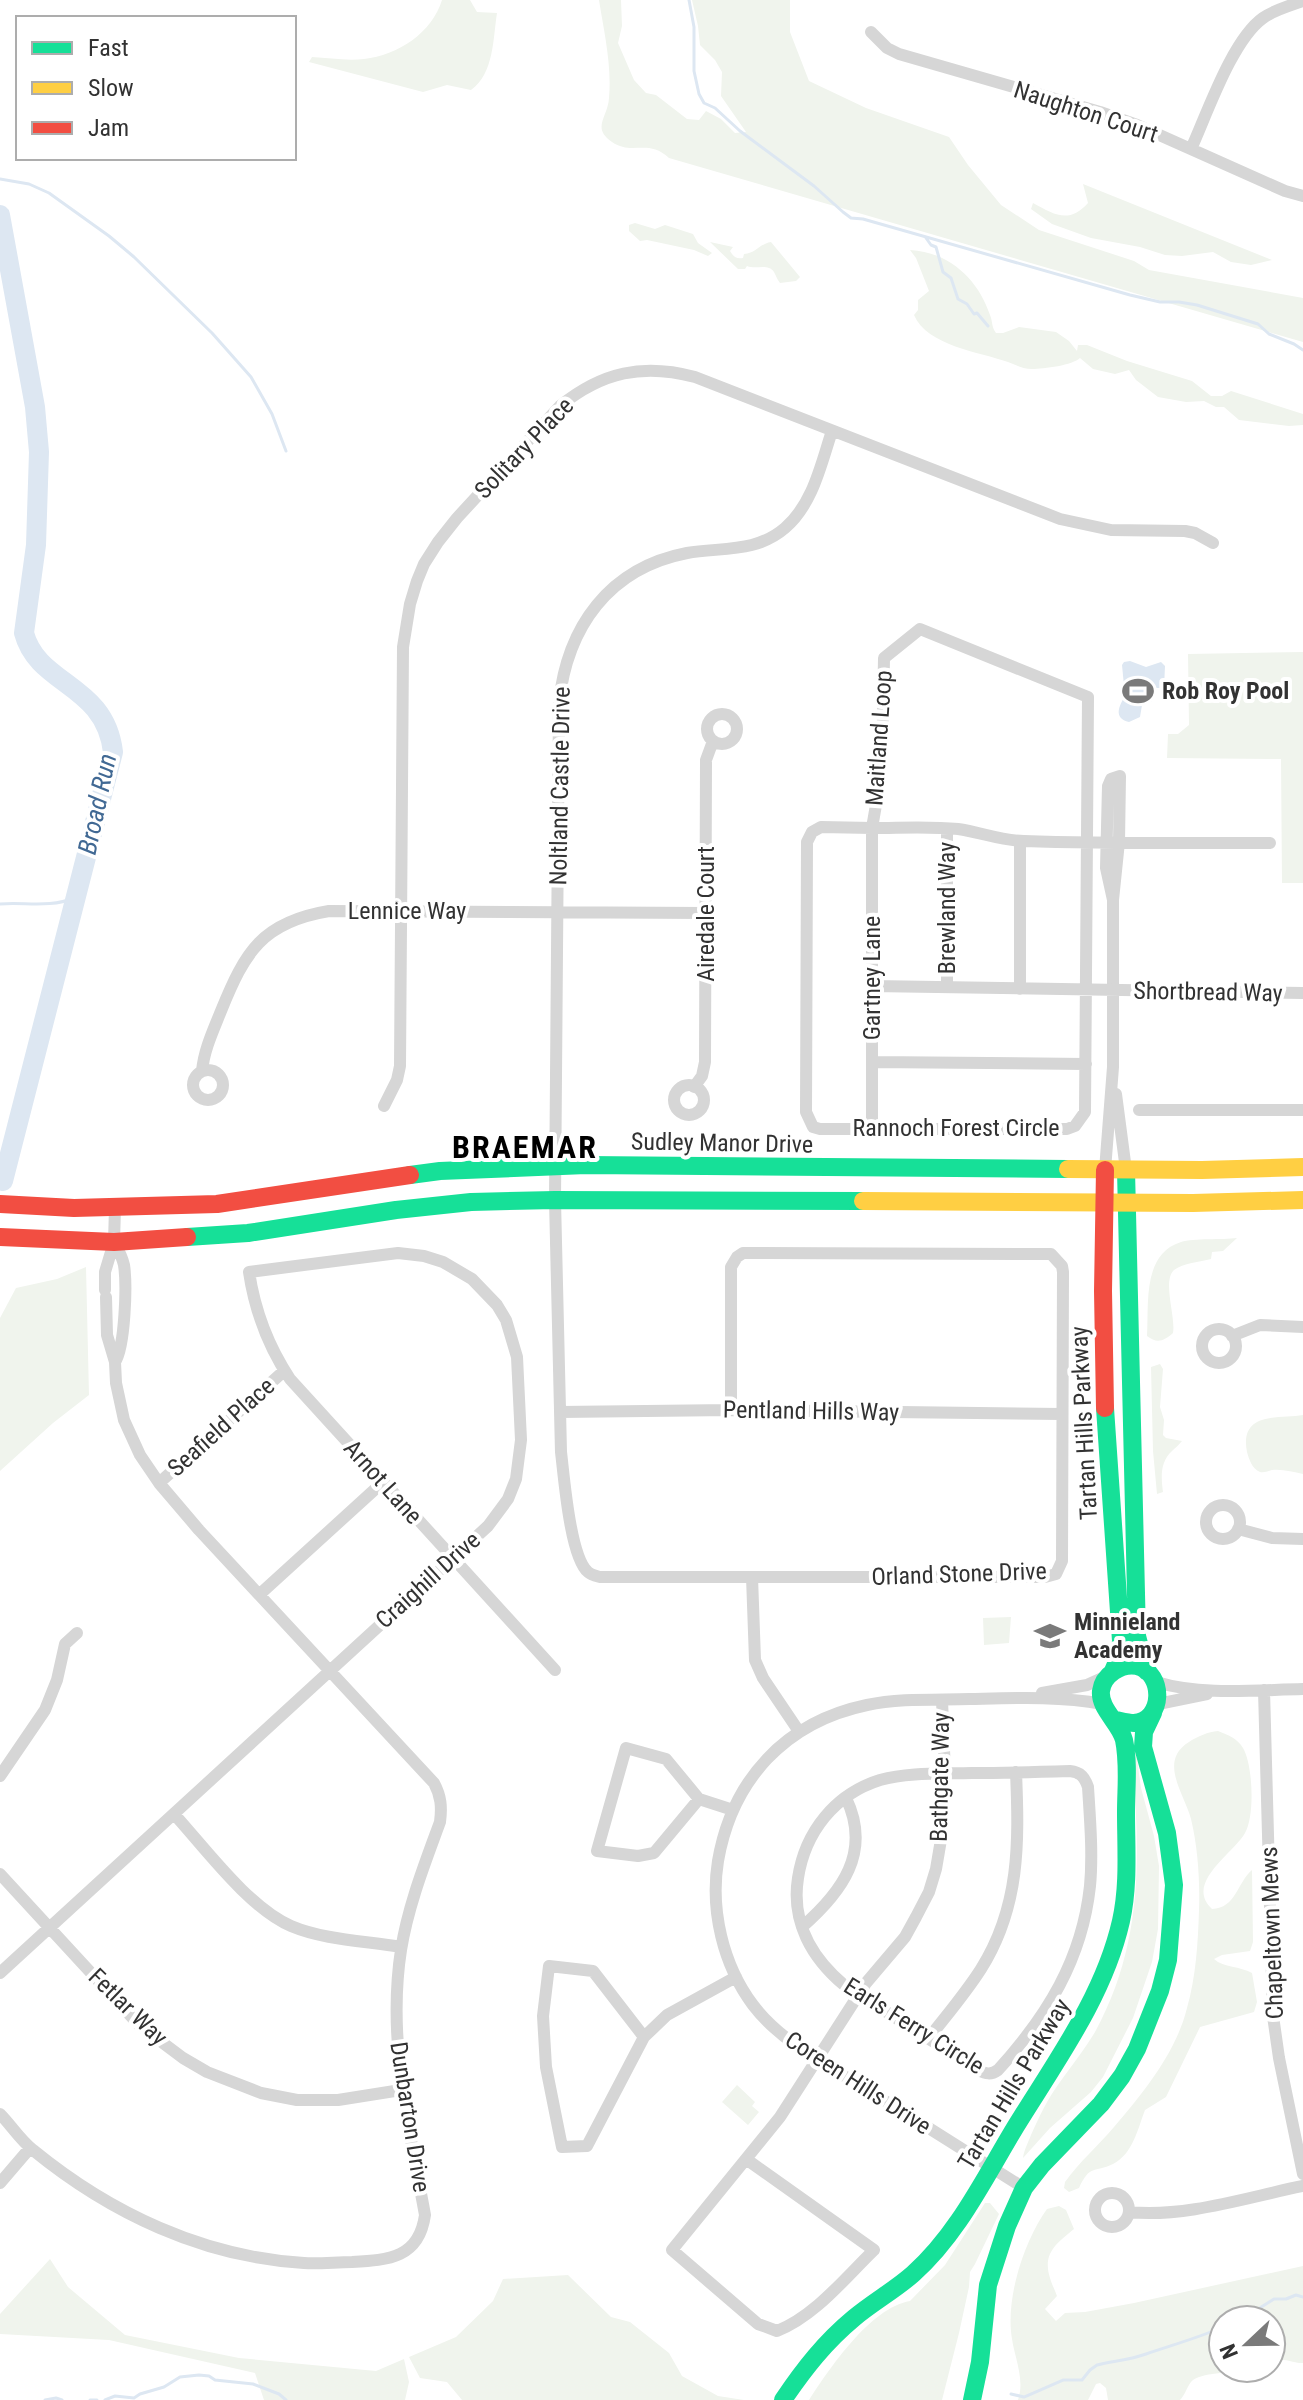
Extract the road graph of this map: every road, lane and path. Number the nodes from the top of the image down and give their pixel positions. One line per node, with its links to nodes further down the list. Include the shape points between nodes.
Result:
1 (1303, 1): 3 (street, via 1272,12 1243,37)
2 (871, 32): 3 (street, Naughton Court, via 899,54 1100,112)
3 (1191, 149): 4 (street, Naughton Court)
4 (1303, 196)
5 (832, 431): 6 (street, Solitary Place, via 1060,519 1111,530 1185,531); 14 (street, Solitary Place, via 695,377 661,370 626,372 590,385 560,406 457,518 424,564 406,623); 15 (street, Noltland Castle Drive, via 809,495 789,525 747,547 686,554 647,566 602,598 581,628 566,662 559,703)
6 (1213, 543)
7 (713, 741): 16 (street, Airedale Court, via 706,760)
8 (872, 828): 9 (street, Maitland Loop); 11 (street, Maitland Loop, via 882,770 884,658 920,629 1088,697); 17 (street, Gartney Lane); 31 (street, Rannoch Forest Circle, via 821,827 807,842 806,1096 813,1127)
9 (947, 829): 10 (street, Maitland Loop); 18 (street, Brewland Way)
10 (1020, 841): 11 (street, Maitland Loop); 19 (street)
11 (1088, 842): 12 (street, Maitland Loop); 20 (street, Rannoch Forest Circle)
12 (1113, 842): 13 (street, Maitland Loop); 21 (street)
13 (1270, 843)
14 (402, 911): 15 (street, Lennice Way); 26 (street, Lennice Way, via 311,914 268,934 235,975); 28 (street, Solitary Place, via 400,1066)
15 (558, 912): 16 (street, Lennice Way); 32 (street, Noltland Castle Drive)
16 (706, 913): 27 (street, Airedale Court, via 705,1062)
17 (872, 986): 18 (street, Shortbread Way); 23 (street, Gartney Lane)
18 (947, 987): 19 (street, Shortbread Way)
19 (1020, 989): 20 (street, Shortbread Way)
20 (1086, 990): 21 (street, Shortbread Way); 24 (street, Rannoch Forest Circle)
21 (1113, 990): 22 (street, Shortbread Way); 25 (street)
22 (1303, 993)
23 (872, 1062): 24 (street); 31 (street, Gartney Lane)
24 (1086, 1064): 31 (street, Rannoch Forest Circle, via 1085,1112 1067,1129)
25 (1113, 1067): 34 (street); 35 (street)
26 (202, 1071)
27 (694, 1087)
28 (384, 1106)
29 (1139, 1110): 30 (street)
30 (1303, 1110)
31 (872, 1128)
32 (555, 1166): 34 (street, Sudley Manor Drive); 36 (street, Noltland Castle Drive); 41 (street, Sudley Manor Drive, via 399,1176 217,1204)
33 (1303, 1167): 35 (street, Sudley Manor Drive)
34 (1105, 1170): 35 (street, Sudley Manor Drive); 38 (street, Tartan Hills Parkway)
35 (1126, 1170): 39 (street, Tartan Hills Parkway)
36 (555, 1200): 38 (street); 43 (street, via 471,1202 248,1233); 52 (street, Orland Stone Drive)
37 (1303, 1200): 39 (street)
38 (1104, 1202): 39 (street); 64 (street, Tartan Hills Parkway, via 1105,1423 1121,1641)
39 (1125, 1202): 65 (street, Tartan Hills Parkway, via 1137,1636)
40 (0, 1204): 41 (street, Sudley Manor Drive)
41 (115, 1208): 43 (street, Dunbarton Drive)
42 (0, 1237): 43 (street)
43 (114, 1242): 44 (street, Dunbarton Drive); 49 (street, Dunbarton Drive, via 125,1276 122,1348)
44 (105, 1272): 46 (street, Dunbarton Drive); 46 (street, Dunbarton Drive, via 98,1297)
45 (249, 1272): 50 (street, Arnot Lane, via 263,1330); 58 (street, Craighill Drive, via 409,1254 456,1268 497,1305 517,1357 520,1458 508,1499)
46 (106, 1314): 49 (street, Dunbarton Drive)
47 (1303, 1327): 48 (street, via 1260,1325)
48 (1232, 1336)
49 (115, 1362): 55 (street, Dunbarton Drive, via 124,1420)
50 (284, 1371): 54 (street, Arnot Lane); 55 (street, Seafield Place)
51 (731, 1410): 52 (street, Pentland Hills Way); 53 (street, Pentland Hills Way); 53 (street, Orland Stone Drive, via 731,1275 737,1257 750,1252 1029,1253 1051,1254 1062,1266)
52 (560, 1412): 59 (street, Orland Stone Drive, via 574,1543 587,1572 600,1577)
53 (1062, 1414): 59 (street, Orland Stone Drive, via 1062,1561 1051,1577)
54 (383, 1482): 58 (street, Arnot Lane); 60 (street)
55 (159, 1483): 60 (street, Dunbarton Drive)
56 (1238, 1529): 57 (street)
57 (1303, 1539)
58 (452, 1558): 62 (street, Craighill Drive); 63 (street, Arnot Lane)
59 (752, 1577): 74 (street, via 755,1660)
60 (260, 1594): 62 (street, Dunbarton Drive)
61 (77, 1633): 77 (street, via 65,1644 45,1710)
62 (330, 1670): 81 (street, Craighill Drive); 85 (street, Dunbarton Drive, via 439,1793 440,1822)
63 (555, 1670)
64 (1111, 1673): 65 (street, via 1128,1666); 69 (street, Coreen Hills Drive, via 1087,1685); 71 (street, Tartan Hills Parkway, via 1102,1690)
65 (1151, 1677): 67 (street); 72 (street, Tartan Hills Parkway, via 1159,1692)
66 (1303, 1689): 68 (street)
67 (1226, 1690): 68 (street); 72 (street)
68 (1264, 1690): 97 (street, Chapeltown Mews, via 1273,2016)
69 (1028, 1697): 70 (street, Coreen Hills Drive); 71 (street, Coreen Hills Drive)
70 (942, 1700): 74 (street, Coreen Hills Drive, via 869,1704); 76 (street, Bathgate Way)
71 (1103, 1704): 73 (street, Tartan Hills Parkway)
72 (1155, 1708): 73 (street, via 1143,1721); 100 (street, Tartan Hills Parkway, via 1143,1747 1167,1833 1174,1885 1160,1991 1122,2076)
73 (1116, 1720): 96 (street, Tartan Hills Parkway, via 1126,1757 1126,1887 1117,1938 1084,2014)
74 (798, 1730): 80 (street, Coreen Hills Drive, via 760,1768)
75 (1016, 1772): 76 (street, Earls Ferry Circle); 90 (street, via 1019,1844 1003,1923 982,1968); 90 (street, Earls Ferry Circle, via 1070,1771 1085,1779 1090,1885 1075,1950 1053,2000 993,2074)
76 (945, 1774): 78 (street, Earls Ferry Circle, via 895,1777); 88 (street, Bathgate Way, via 944,1822 929,1892 905,1937)
77 (0, 1776)
78 (846, 1798): 83 (street, Earls Ferry Circle, via 820,1820 804,1854 796,1891); 83 (street, via 856,1828 848,1872 831,1900)
79 (699, 1799): 79 (street, via 666,1759 626,1748 597,1851 654,1853); 80 (street)
80 (733, 1810): 87 (street, Coreen Hills Drive, via 716,1874 718,1924)
81 (174, 1814): 84 (street, Craighill Drive); 85 (street, via 253,1900 289,1925)
82 (0, 1874): 84 (street, Fetlar Way)
83 (802, 1927): 88 (street, Earls Ferry Circle, via 827,1970)
84 (50, 1928): 86 (street, Craighill Drive); 92 (street, Fetlar Way, via 139,2025 207,2072 261,2093 297,2100)
85 (401, 1947): 92 (street, Dunbarton Drive, via 396,2016)
86 (0, 1973)
87 (736, 1977): 89 (street, via 667,2015); 91 (street, Coreen Hills Drive, via 772,2026)
88 (859, 1994): 90 (street, Earls Ferry Circle); 91 (street, Bathgate Way)
89 (644, 2037): 89 (street, via 593,1971 549,1966 543,2016 546,2067 562,2147 587,2146)
90 (929, 2038)
91 (818, 2059): 95 (street, Bathgate Way); 96 (street, Coreen Hills Drive)
92 (401, 2090): 94 (street, Dunbarton Drive, via 425,2215 414,2244 383,2261 305,2264 205,2245 105,2201)
93 (0, 2114): 94 (street, Dunbarton Drive)
94 (30, 2148): 98 (street)
95 (746, 2159): 95 (street, Bathgate Way, via 672,2250 758,2324 777,2331 821,2301 874,2250)
96 (993, 2168): 100 (street, Coreen Hills Drive); 102 (street, Tartan Hills Parkway, via 932,2256 831,2338)
97 (1303, 2174)
98 (0, 2183)
99 (1303, 2186): 101 (street, via 1175,2212)
100 (1024, 2188): 103 (street, Tartan Hills Parkway, via 988,2285)
101 (1129, 2212)
102 (783, 2400)
103 (972, 2400)

